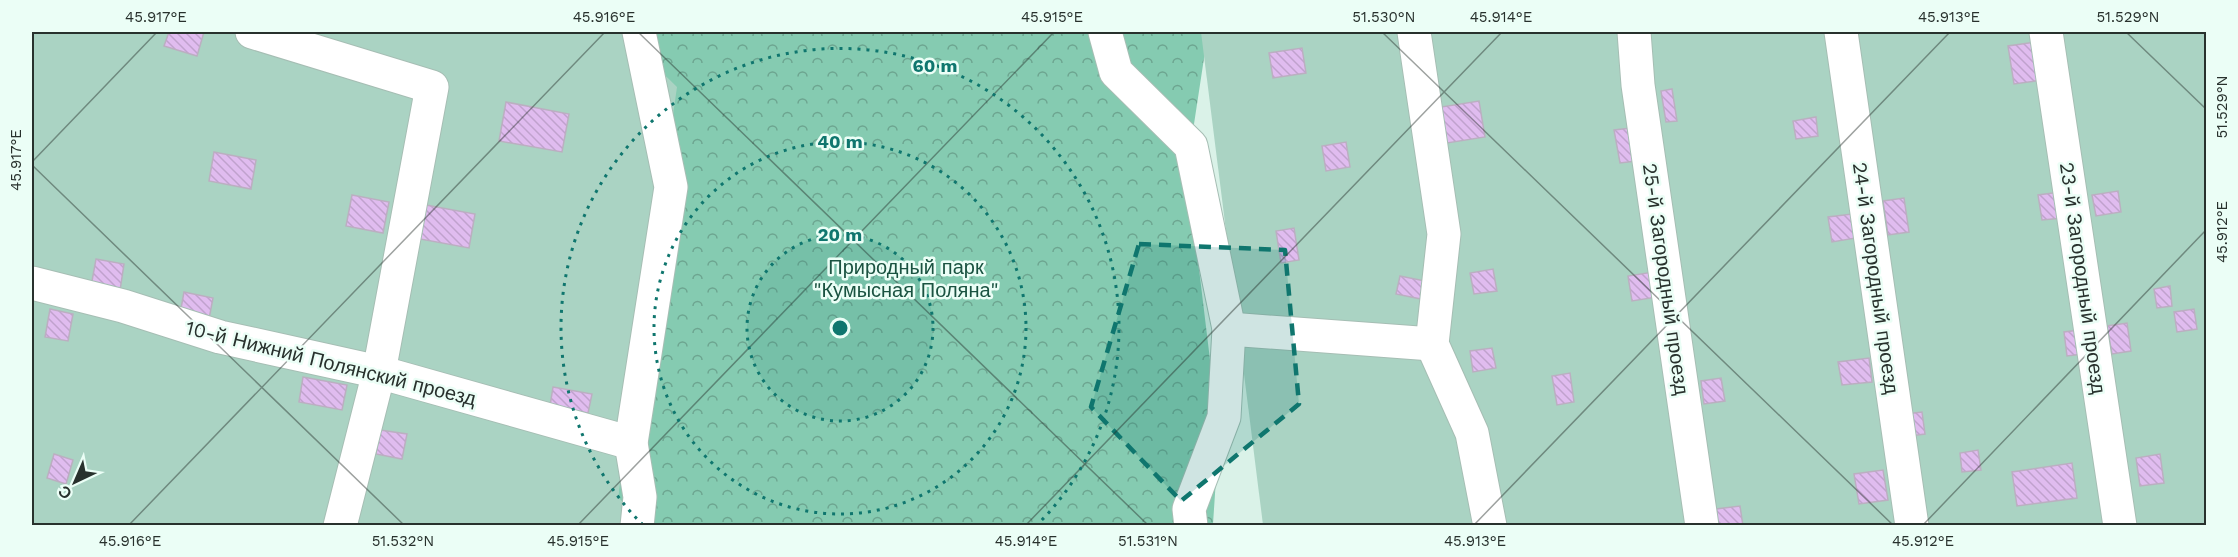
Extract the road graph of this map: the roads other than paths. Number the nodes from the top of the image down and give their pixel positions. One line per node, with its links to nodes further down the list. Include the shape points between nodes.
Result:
1 (252, 32): 11 (street, via 432,87)
2 (639, 32): 12 (street, via 671,187)
3 (1105, 32): 9 (street, via 1116,72 1191,146)
4 (1414, 32): 10 (street, via 1444,234)
5 (1634, 32): 17 (street, 25-й Загородный проезд, via 1638,85)
6 (1840, 32): 18 (street, 24-й Загородный проезд)
7 (2046, 32): 19 (street, 23-й Загородный проезд)
8 (32, 283): 11 (street, 10-й Нижний Полянский проезд, via 123,306 220,337)
9 (1229, 329): 10 (street); 15 (street, via 1224,417 1189,509)
10 (1432, 344): 16 (street, via 1472,433)
11 (379, 372): 12 (street, 10-й Нижний Полянский проезд); 13 (street)
12 (631, 443): 14 (street, via 640,497)
13 (340, 525)
14 (637, 525)
15 (1191, 525)
16 (1490, 525)
17 (1702, 525)
18 (1912, 525)
19 (2120, 525)

